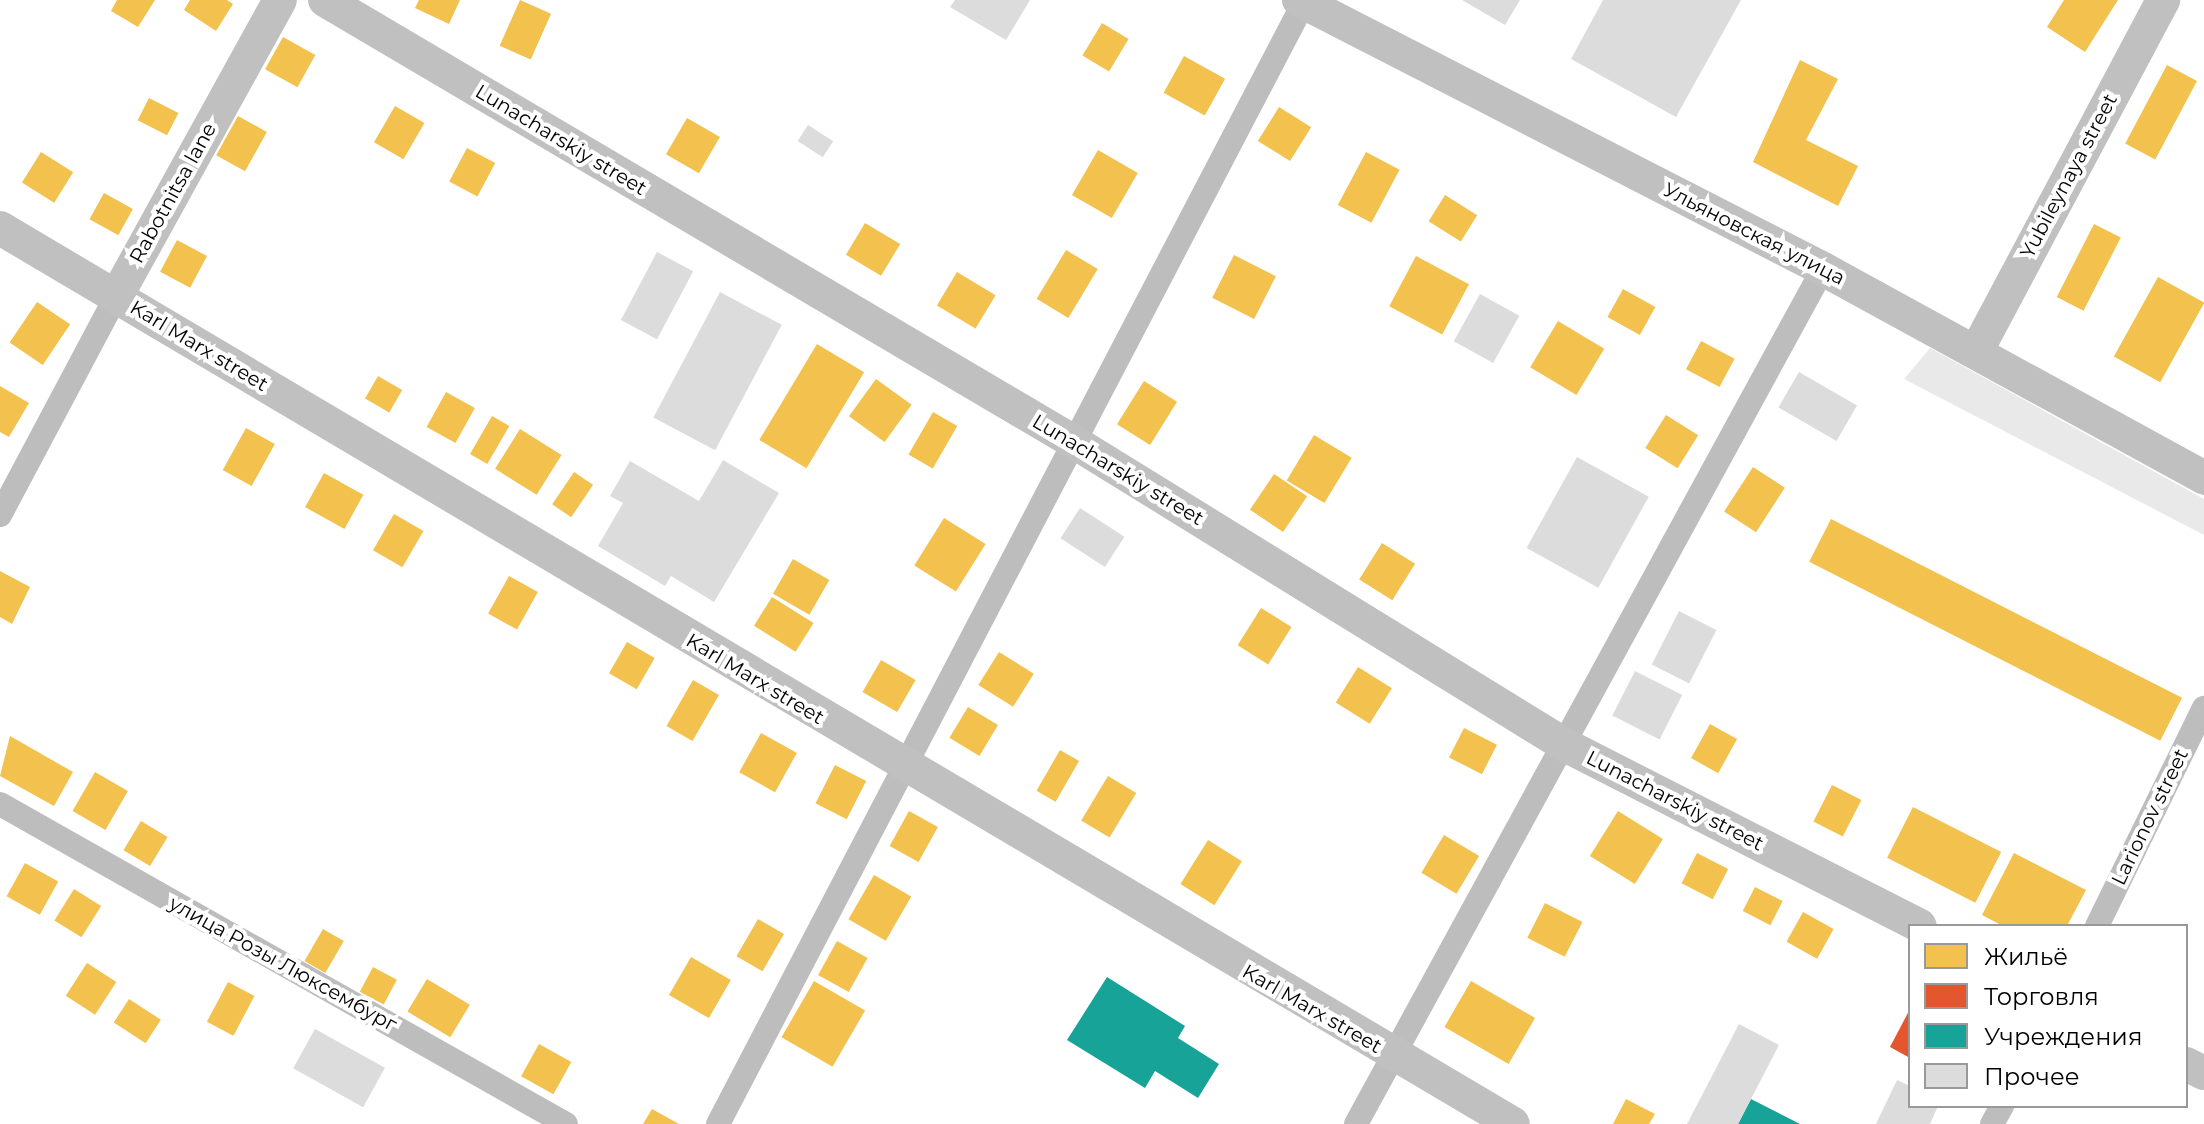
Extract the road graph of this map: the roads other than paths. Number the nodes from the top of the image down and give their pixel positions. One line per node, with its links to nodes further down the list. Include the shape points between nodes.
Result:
1 (280, 0): 7 (street, Rabotnitsa lane)
2 (325, 0): 9 (street, Lunacharskiy street)
3 (2163, 0): 8 (street, Yubileynaya street)
4 (1303, 1): 6 (street, Ульяновская улица); 9 (street)
5 (0, 228): 7 (street, Karl Marx street)
6 (1823, 269): 8 (street, Ульяновская улица); 13 (street)
7 (116, 297): 11 (street, Rabotnitsa lane); 14 (street, Karl Marx street)
8 (1976, 352): 10 (street, Ульяновская улица)
9 (1074, 442): 13 (street, Lunacharskiy street); 14 (street)
10 (2204, 478)
11 (0, 515)
12 (2204, 708): 17 (street, Larionov street)
13 (1565, 745): 16 (street, Lunacharskiy street); 18 (street)
14 (902, 768): 18 (street, Karl Marx street); 20 (street)
15 (0, 804): 19 (street, улица Розы Люксембург)
16 (1916, 924)
17 (2098, 924)
18 (1392, 1056): 21 (street); 22 (street, Karl Marx street)
19 (566, 1124)
20 (718, 1124)
21 (1356, 1124)
22 (1513, 1124)

